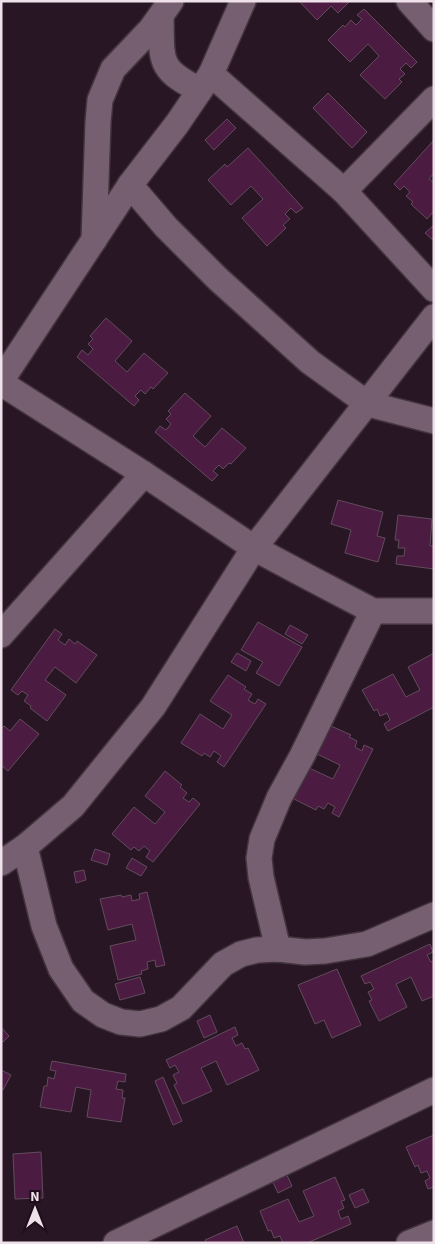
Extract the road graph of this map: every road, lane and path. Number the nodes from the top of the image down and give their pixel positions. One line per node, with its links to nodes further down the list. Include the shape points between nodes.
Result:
1 (243, 1): 5 (street)
2 (409, 1): 4 (street)
3 (166, 9): 5 (street, via 163,58 167,68 174,76); 9 (street, via 113,69 100,100)
4 (434, 29)
5 (205, 82): 7 (street); 8 (street)
6 (434, 99): 8 (street)
7 (130, 186): 9 (street); 13 (street, via 225,285 310,362)
8 (344, 191): 10 (street)
9 (94, 240): 12 (street)
10 (434, 289)
11 (434, 318): 13 (street)
12 (1, 382): 15 (street)
13 (368, 404): 14 (street); 16 (street)
14 (434, 421)
15 (144, 474): 16 (street); 19 (street)
16 (254, 548): 17 (street); 20 (street, via 152,707 72,806)
17 (373, 611): 18 (street); 23 (street, via 279,798 262,839 261,877)
18 (434, 611)
19 (1, 635)
20 (25, 847): 21 (street); 23 (street, via 44,926 60,969 82,1001 121,1022 140,1024 161,1019 181,1008 223,964 241,954)
21 (1, 863)
22 (434, 915): 23 (street, via 367,944 325,951)
23 (278, 949)
24 (434, 1090): 26 (street)
25 (434, 1233): 27 (street)
26 (127, 1240)
27 (409, 1243)

